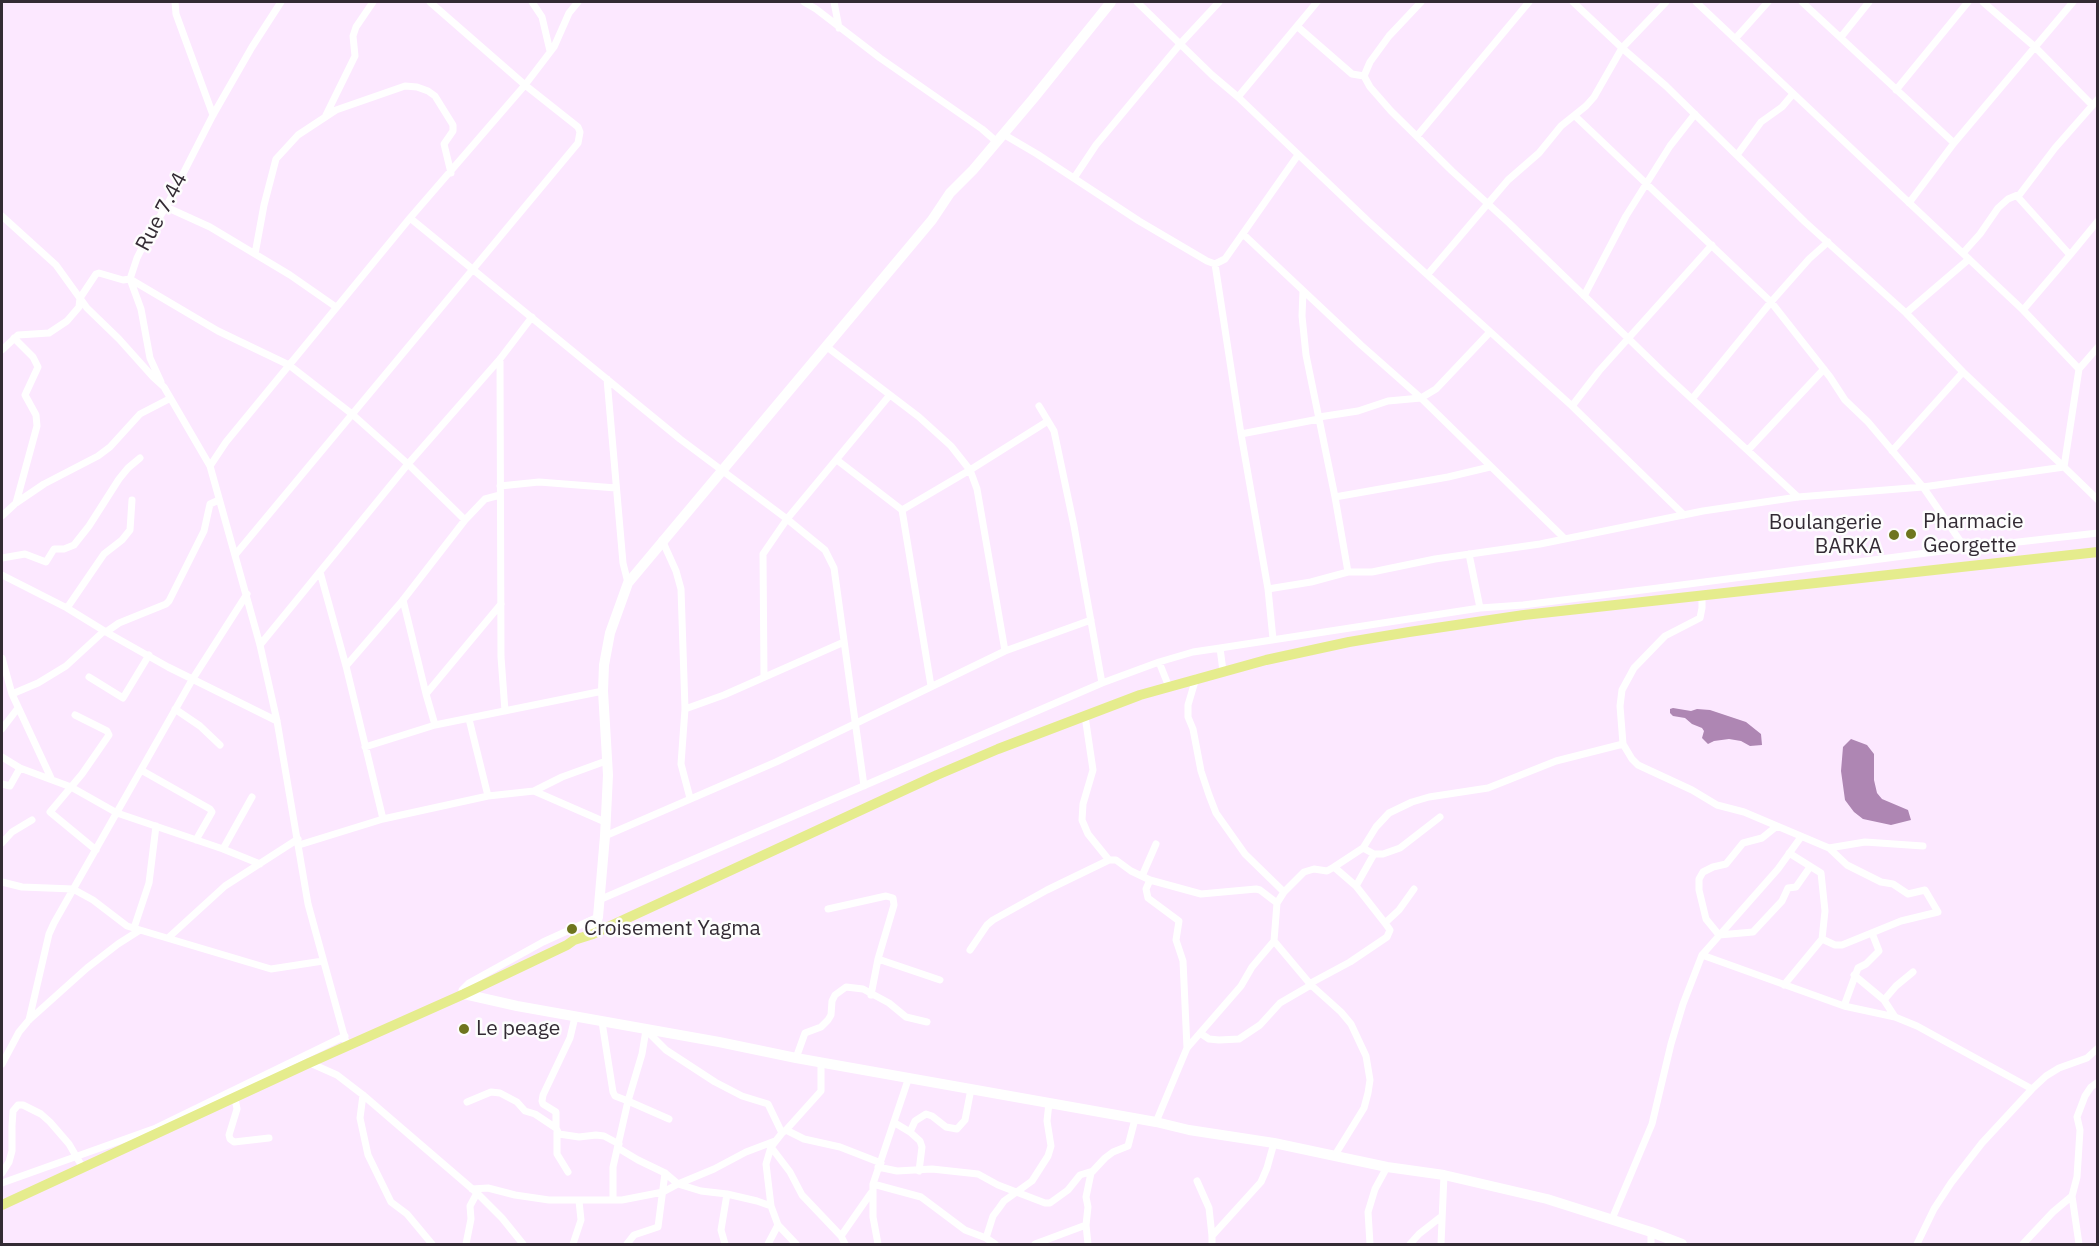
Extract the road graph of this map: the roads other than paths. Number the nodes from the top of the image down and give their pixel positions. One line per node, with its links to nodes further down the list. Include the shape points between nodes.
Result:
1 (175, 2): 39 (street)
2 (281, 2): 39 (street, Rue 7.44)
3 (373, 2): 41 (street, via 353,36 355,56)
4 (430, 2): 33 (street)
5 (532, 2): 31 (street, via 542,17)
6 (578, 2): 31 (street)
7 (804, 2): 25 (street)
8 (834, 2): 25 (street)
9 (1111, 2): 43 (street)
10 (1137, 2): 28 (street)
11 (1219, 2): 28 (street)
12 (1317, 2): 24 (street)
13 (1420, 2): 32 (street, via 1370,62)
14 (1529, 2): 42 (street)
15 (1573, 2): 30 (street)
16 (1666, 2): 30 (street)
17 (1696, 2): 27 (street)
18 (1768, 2): 27 (street)
19 (1802, 2): 26 (street)
20 (1869, 2): 26 (street)
21 (1968, 2): 34 (street)
22 (1983, 2): 29 (street)
23 (2073, 2): 29 (street)
24 (1298, 27): 32 (street, via 1352,74); 36 (street)
25 (839, 28): 43 (street)
26 (1840, 37): 34 (street)
27 (1735, 39): 35 (street)
28 (1181, 43): 36 (street); 48 (street, via 1096,145)
29 (2035, 47): 37 (street); 44 (street)
30 (1622, 48): 38 (street); 40 (street, via 1594,97)
31 (550, 51): 33 (street)
32 (1364, 76): 42 (street)
33 (525, 86): 47 (street); 65 (street, via 578,127 578,142)
34 (1896, 90): 44 (street)
35 (1793, 94): 46 (street, via 1761,122); 51 (street)
36 (1238, 97): 45 (street)
37 (2095, 102): 50 (street)
38 (1695, 114): 46 (street); 49 (street)
39 (213, 116): 53 (street, Rue 7.44)
40 (1575, 116): 49 (street); 52 (street, via 1556,130 1539,153)
41 (325, 117): 47 (street, via 405,86 428,91 453,125 444,144); 61 (street, via 298,135 276,159)
42 (1417, 136): 52 (street)
43 (1000, 138): 48 (street); 79 (street, via 950,193 932,220)
44 (1954, 143): 51 (street)
45 (1298, 155): 57 (street); 66 (street)
46 (1737, 155): 58 (street)
47 (451, 173): 55 (street)
48 (1074, 178): 64 (street, via 1138,221)
49 (1647, 184): 59 (street); 69 (street)
50 (2017, 196): 60 (street, via 1998,208); 62 (street)
51 (1909, 202): 60 (street)
52 (1488, 204): 66 (street); 69 (street)
53 (166, 207): 61 (street); 67 (street, Rue 7.44, via 137,258)
54 (2, 216): 70 (street, via 56,265)
55 (410, 218): 65 (street); 72 (street)
56 (2097, 221): 62 (street)
57 (1243, 234): 64 (street, via 1225,259); 68 (street)
58 (1828, 242): 71 (street); 74 (street)
59 (1712, 245): 71 (street); 78 (street)
60 (1963, 253): 63 (street)
61 (255, 254): 72 (street)
62 (2070, 255): 73 (street)
63 (1969, 259): 73 (street); 74 (street)
64 (1215, 264): 98 (street)
65 (471, 269): 75 (street); 95 (street)
66 (1428, 274): 76 (street)
67 (130, 279): 70 (street, Rue 7.44, via 99,273); 83 (street, via 218,331); 88 (street, via 141,309 150,358)
68 (1303, 291): 91 (street); 96 (street, via 1306,355)
69 (1584, 296): 78 (street)
70 (80, 298): 77 (street, Rue 7.44, via 79,308 56,330); 88 (street)
71 (1771, 302): 84 (street); 92 (street)
72 (336, 308): 83 (street)
73 (2023, 310): 85 (street)
74 (1906, 313): 86 (street)
75 (532, 317): 82 (street); 87 (street)
76 (1490, 332): 91 (street, via 1436,389); 94 (street)
77 (14, 338): 81 (street); 118 (street, via 38,367 25,395 36,415 37,426)
78 (1628, 339): 92 (street); 94 (street)
79 (826, 346): 89 (street); 107 (street)
80 (2097, 347): 85 (street)
81 (2, 350)
82 (500, 359): 103 (street); 109 (street)
83 (289, 365): 95 (street); 104 (street)
84 (1824, 369): 99 (street); 100 (street, via 1845,400)
85 (2079, 369): 106 (street)
86 (1963, 372): 100 (street); 106 (street)
87 (607, 379): 107 (street); 111 (street)
88 (164, 387): 90 (street)
89 (889, 396): 102 (street); 108 (street, via 951,446)
90 (169, 399): 104 (street); 118 (street, via 140,414 98,456)
91 (1421, 399): 96 (street, via 1388,401); 105 (street)
92 (1692, 399): 99 (street)
93 (1039, 406): 97 (street)
94 (1572, 406): 120 (street)
95 (352, 414): 103 (street); 130 (street)
96 (1319, 418): 98 (street); 113 (street)
97 (1048, 421): 108 (street); 143 (street, via 1054,431)
98 (1241, 434): 136 (street)
99 (1748, 450): 114 (street)
100 (1892, 451): 110 (street)
101 (140, 458): 131 (street, via 119,479 74,544 54,549 46,562 25,554)
102 (837, 460): 119 (street); 122 (street)
103 (408, 464): 123 (street); 132 (street)
104 (210, 466): 116 (street)
105 (1490, 467): 113 (street); 125 (street)
106 (2064, 467): 110 (street); 117 (street)
107 (721, 470): 122 (street); 126 (street)
108 (970, 470): 119 (street); 149 (street, via 977,489)
109 (500, 486): 111 (street, via 539,482); 112 (street)
110 (1923, 487): 114 (street); 127 (street)
111 (616, 488): 135 (street)
112 (500, 495): 123 (street, via 486,499); 140 (street)
113 (1335, 496): 133 (street)
114 (1798, 497): 120 (street)
115 (132, 500): 141 (street, via 130,530 104,554)
116 (219, 500): 130 (street); 144 (street, via 210,504 204,531 169,601)
117 (2097, 500)
118 (16, 503): 121 (street)
119 (902, 510): 161 (street)
120 (1684, 515): 125 (street)
121 (2, 516)
122 (787, 519): 146 (street, via 830,557); 157 (street, via 763,554)
123 (465, 520): 139 (street)
124 (2097, 533): 127 (street)
125 (1564, 538): 129 (street)
126 (662, 540): 135 (street); 168 (street, via 681,589)
127 (1965, 548): 142 (street)
128 (2097, 552): 138 (main road)
129 (1469, 554): 133 (street, via 1372,572); 142 (street)
130 (236, 555): 137 (street)
131 (2, 558)
132 (320, 572): 147 (street); 153 (street)
133 (1348, 572): 136 (street)
134 (2, 575): 141 (street)
135 (628, 583): 163 (street, via 610,633)
136 (1268, 589): 145 (street)
137 (247, 594): 147 (street); 159 (street)
138 (1702, 596): 154 (main road, via 1409,632); 177 (street, via 1700,618 1665,636 1629,676 1620,697)
139 (402, 600): 153 (street); 165 (street)
140 (501, 604): 165 (street); 169 (street)
141 (67, 608): 144 (street)
142 (1480, 608): 145 (street)
143 (1091, 620): 149 (street); 160 (street)
144 (105, 632): 150 (street); 164 (street, via 66,666)
145 (1273, 639): 148 (street)
146 (844, 642): 157 (street); 174 (street)
147 (260, 645): 173 (street)
148 (1220, 648): 152 (street); 154 (street)
149 (1005, 651): 161 (street)
150 (149, 656): 156 (street, via 123,698); 159 (street)
151 (2, 658): 155 (street)
152 (1159, 662): 160 (street); 162 (street)
153 (346, 666): 179 (street)
154 (1223, 671): 158 (main road)
155 (3, 676): 164 (street)
156 (89, 677)
157 (764, 677): 168 (street)
158 (1196, 678): 162 (main road); 222 (street, via 1188,717 1216,813 1245,854)
159 (192, 680): 167 (street); 173 (street)
160 (1102, 683): 186 (street)
161 (932, 686): 174 (street)
162 (1169, 687): 171 (main road)
163 (603, 691): 169 (street); 181 (street)
164 (12, 694): 166 (street)
165 (426, 694): 175 (street)
166 (18, 708): 176 (street); 184 (street)
167 (175, 709): 178 (street); 183 (street)
168 (685, 709): 191 (street, via 681,764)
169 (505, 711): 172 (street)
170 (75, 715): 187 (street, via 107,730 109,735)
171 (1085, 716): 212 (street, via 1092,770 1082,820); 230 (main road, via 947,771)
172 (469, 719): 175 (street); 189 (street)
173 (277, 721): 202 (street)
174 (855, 724): 186 (street); 191 (street)
175 (435, 725): 179 (street)
176 (2, 729)
177 (1623, 744): 198 (street, via 1638,765 1718,805); 206 (street, via 1556,761 1488,789 1412,802 1389,813)
178 (220, 745)
179 (365, 747): 194 (street)
180 (2, 756): 182 (street)
181 (606, 761): 188 (street); 196 (street)
182 (20, 768): 184 (street); 185 (street, via 10,786)
183 (141, 770): 192 (street); 201 (street, via 210,809 212,812)
184 (51, 778): 187 (street)
185 (2, 784)
186 (864, 786): 223 (street)
187 (71, 788): 192 (street); 209 (street, via 50,812)
188 (534, 791): 189 (street); 196 (street)
189 (488, 796): 194 (street)
190 (252, 797): 208 (street)
191 (690, 798): 199 (street)
192 (117, 813): 197 (street); 209 (street)
193 (1440, 817): 211 (street, via 1400,848 1388,854)
194 (383, 819): 202 (street)
195 (32, 820): 203 (street)
196 (605, 822): 199 (street)
197 (156, 826): 201 (street); 228 (street, via 149,883)
198 (1777, 826): 200 (street); 231 (street, via 1762,838 1746,842 1726,864 1703,872 1699,879 1706,919)
199 (605, 836): 223 (street)
200 (1801, 837): 207 (street); 210 (street)
201 (196, 840): 208 (street)
202 (298, 842): 213 (street); 238 (street)
203 (2, 843)
204 (1156, 844): 216 (street)
205 (1923, 846): 207 (street, via 1865,842)
206 (1363, 848): 211 (street); 214 (street)
207 (1829, 848): 229 (street, via 1847,865 1908,894 1925,890 1938,912 1917,915)
208 (223, 849): 213 (street)
209 (96, 850): 220 (street)
210 (1789, 853): 215 (street); 231 (street)
211 (1374, 854): 219 (street)
212 (1109, 860): 216 (street, via 1116,860); 235 (street, via 993,920)
213 (261, 864): 232 (street, via 225,886)
214 (1334, 867): 219 (street); 222 (street, via 1329,871 1304,872)
215 (1810, 867): 231 (street, via 1753,932); 233 (street, via 1823,877)
216 (1142, 876): 217 (street)
217 (1150, 880): 224 (street, via 1201,894 1260,890); 256 (street, via 1148,898 1179,921 1176,940 1184,961)
218 (2, 882): 220 (street, via 22,887)
219 (1356, 886): 227 (street)
220 (73, 889): 228 (street); 250 (street, via 49,934)
221 (1414, 889): 227 (street)
222 (1284, 891): 224 (street)
223 (599, 900): 226 (street)
224 (1277, 903): 234 (street)
225 (828, 909): 237 (street, via 893,897)
226 (598, 917): 230 (street); 244 (street, via 469,983 462,990)
227 (1385, 923): 242 (street, via 1390,930 1387,937)
228 (137, 929): 232 (street); 250 (street)
229 (1872, 933): 233 (street, via 1842,945); 240 (street, via 1879,951)
230 (592, 934): 244 (main road)
231 (1719, 935): 236 (street)
232 (168, 938): 238 (street, via 271,969)
233 (1822, 939): 243 (street)
234 (1274, 941): 242 (street); 254 (street)
235 (970, 950)
236 (1702, 955): 243 (street); 308 (street, via 1671,1044 1652,1124)
237 (878, 959): 241 (street); 245 (street)
238 (323, 961): 255 (street)
239 (1913, 972): 246 (street)
240 (1854, 975): 246 (street); 247 (street)
241 (940, 980)
242 (1310, 985): 254 (street, via 1280,1003 1260,1025 1239,1039 1209,1039); 283 (street, via 1351,1024 1366,1056 1370,1080 1364,1108)
243 (1784, 985): 247 (street)
244 (464, 994): 248 (street); 255 (main road)
245 (871, 995): 252 (street, via 906,1017); 258 (street, via 856,987 846,987 835,995 828,1020 805,1033)
246 (1884, 1000): 249 (street)
247 (1844, 1006): 249 (street)
248 (575, 1017): 251 (street); 275 (street, via 570,1038 543,1095 543,1104 556,1112)
249 (1895, 1017): 265 (street)
250 (29, 1020): 261 (street, via 18,1032)
251 (602, 1022): 253 (street); 268 (street, via 613,1092)
252 (927, 1022)
253 (646, 1030): 258 (street); 268 (street); 276 (street, via 666,1050 715,1082 768,1104)
254 (1200, 1033): 256 (street)
255 (346, 1041): 260 (main road); 282 (street, via 156,1128)
256 (1187, 1048): 273 (street)
257 (2097, 1048): 265 (street, via 2087,1058 2060,1068)
258 (796, 1058): 259 (street)
259 (821, 1062): 262 (street); 276 (street, via 821,1091)
260 (309, 1063): 266 (street, via 336,1075); 267 (main road)
261 (2, 1064)
262 (909, 1077): 264 (street); 274 (street)
263 (2097, 1082): 302 (street, via 2085,1096 2077,1117 2080,1130)
264 (971, 1089): 270 (street); 277 (street, via 965,1120 957,1130 926,1114 915,1121)
265 (2031, 1089): 334 (street, via 1951,1183)
266 (363, 1095): 297 (street); 316 (street, via 360,1118 368,1155 391,1202 407,1214)
267 (235, 1098): 278 (street, via 237,1109 230,1139 234,1142); 286 (main road)
268 (628, 1101): 271 (street); 281 (street)
269 (467, 1102): 275 (street, via 491,1092 500,1093)
270 (1048, 1103): 272 (street); 298 (street, via 1051,1146 1032,1181)
271 (669, 1119)
272 (1135, 1119): 273 (street); 288 (street, via 1128,1146 1113,1152)
273 (1156, 1122): 279 (street)
274 (895, 1123): 277 (street); 284 (street)
275 (557, 1130): 281 (street, via 579,1137 604,1136); 289 (street, via 557,1154)
276 (784, 1131): 280 (street); 284 (street, via 840,1147)
277 (910, 1131): 287 (street, via 922,1147)
278 (269, 1138)
279 (1274, 1143): 283 (street); 313 (street, via 1261,1182)
280 (773, 1144): 295 (street, via 746,1152); 306 (street, via 766,1164); 312 (street, via 802,1195)
281 (619, 1146): 291 (street); 303 (street, via 613,1167)
282 (76, 1155): 286 (street); 290 (street, via 41,1114 18,1105 12,1119 12,1150); 294 (street)
283 (1335, 1155): 285 (street)
284 (880, 1165): 287 (street, via 889,1170); 296 (street)
285 (1387, 1167): 292 (street); 329 (street, via 1368,1212)
286 (83, 1168): 305 (main road)
287 (919, 1171): 298 (street, via 978,1174)
288 (1093, 1171): 298 (street, via 1080,1174 1068,1190 1050,1203); 310 (street, via 1087,1190)
289 (568, 1172)
290 (2, 1173)
291 (665, 1173): 295 (street); 299 (street)
292 (1444, 1175): 307 (street); 308 (street)
293 (1197, 1181): 313 (street, via 1209,1208)
294 (2, 1183)
295 (678, 1184): 299 (street); 301 (street)
296 (873, 1184): 300 (street); 314 (street, via 921,1197 964,1230)
297 (475, 1191): 304 (street, via 488,1188 536,1199); 317 (street); 318 (street)
298 (1018, 1191): 314 (street, via 993,1216)
299 (663, 1192): 303 (street); 320 (street, via 658,1227 634,1235)
300 (872, 1193): 312 (street); 324 (street)
301 (727, 1194): 306 (street); 321 (street, via 721,1230)
302 (2072, 1197): 335 (street); 336 (street)
303 (614, 1200): 304 (street)
304 (579, 1201): 319 (street, via 581,1220)
305 (2, 1205)
306 (771, 1206): 309 (street)
307 (1442, 1216): 330 (street); 331 (street)
308 (1612, 1219): 311 (street)
309 (778, 1224): 315 (street); 322 (street)
310 (1086, 1225): 326 (street); 327 (street)
311 (1652, 1232): 332 (street); 333 (street)
312 (841, 1236): 323 (street)
313 (1212, 1236): 328 (street)
314 (986, 1238): 325 (street)
315 (792, 1243)
316 (432, 1245)
317 (466, 1245)
318 (523, 1245)
319 (573, 1245)
320 (627, 1245)
321 (726, 1245)
322 (768, 1245)
323 (845, 1245)
324 (879, 1245)
325 (995, 1245)
326 (1035, 1245)
327 (1088, 1245)
328 (1212, 1245)
329 (1370, 1245)
330 (1410, 1245)
331 (1441, 1245)
332 (1651, 1245)
333 (1682, 1245)
334 (1917, 1245)
335 (2023, 1245)
336 (2079, 1245)

